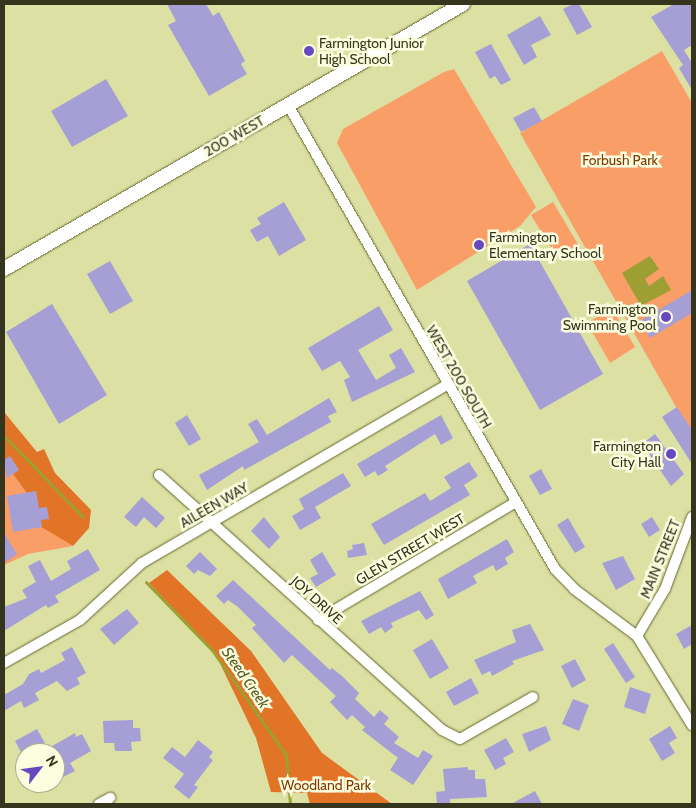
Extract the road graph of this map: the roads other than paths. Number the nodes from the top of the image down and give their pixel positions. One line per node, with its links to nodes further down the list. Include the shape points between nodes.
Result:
1 (463, 4): 2 (main road, 200 WEST)
2 (288, 105): 3 (main road, 200 WEST); 4 (street, WEST 200 SOUTH)
3 (4, 269)
4 (448, 384): 6 (street, WEST 200 SOUTH); 8 (street, AILEEN WAY)
5 (159, 476): 8 (street, JOY DRIVE)
6 (516, 502): 9 (street, GLEN STREET WEST); 10 (street, WEST 200 SOUTH, via 555,569 574,589)
7 (692, 516): 10 (street, MAIN STREET, via 665,589)
8 (210, 523): 9 (street, JOY DRIVE); 11 (street, AILEEN WAY, via 142,563 80,620)
9 (318, 620): 12 (street, JOY DRIVE, via 442,730 460,739)
10 (637, 636): 13 (street)
11 (4, 663)
12 (533, 697)
13 (692, 725)
14 (110, 798): 15 (street)
15 (98, 804)

